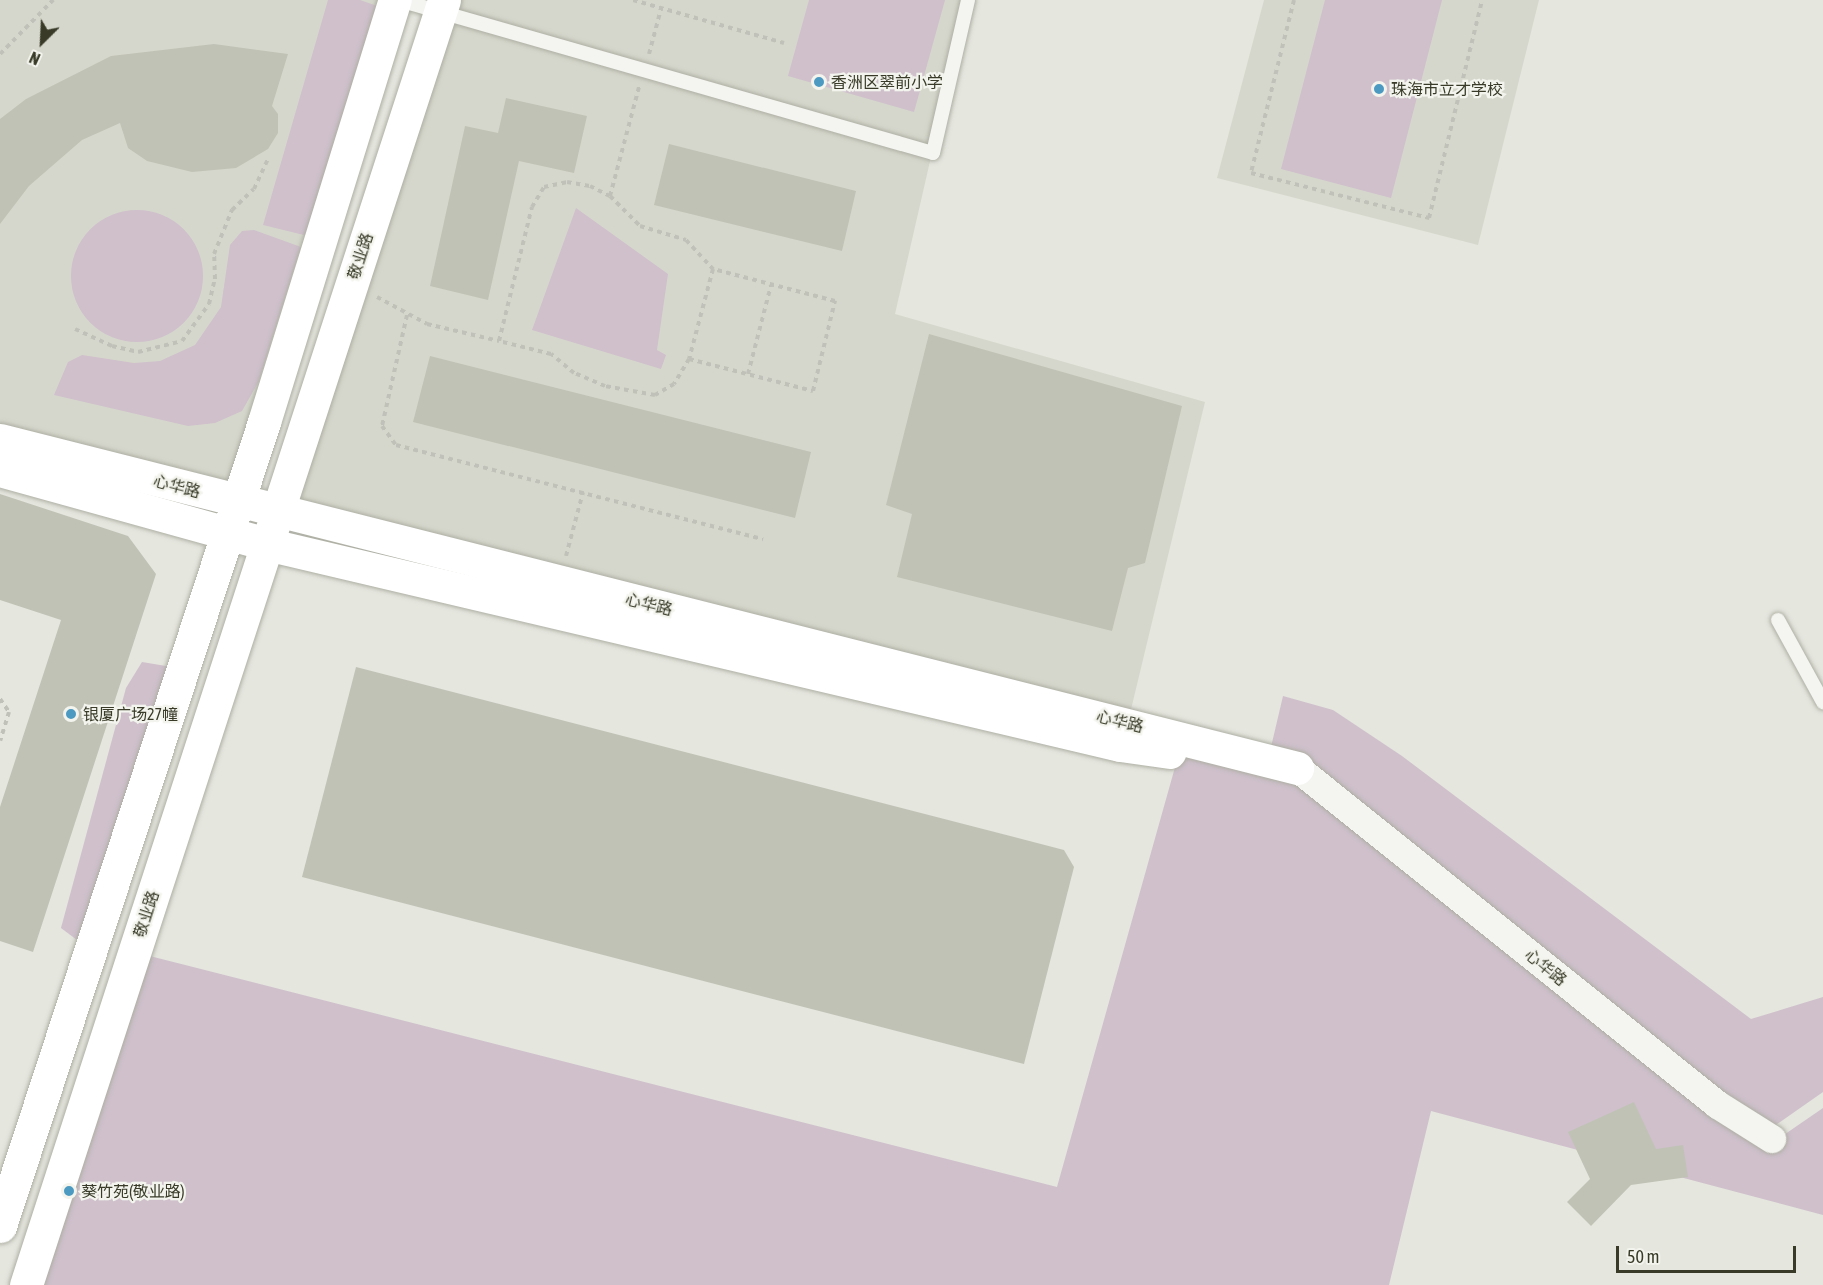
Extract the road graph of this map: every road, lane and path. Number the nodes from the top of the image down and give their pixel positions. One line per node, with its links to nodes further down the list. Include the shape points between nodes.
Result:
1 (53, 0): 10 (path)
2 (397, 0): 7 (lane); 25 (street)
3 (633, 0): 8 (path)
4 (968, 0): 11 (lane, via 933,153)
5 (1294, 0): 6 (path, via 1251,173 1429,218)
6 (1482, 0)
7 (442, 6): 11 (lane); 15 (street, 敬业路)
8 (661, 9): 9 (path); 11 (path)
9 (784, 43)
10 (0, 54)
11 (644, 70): 13 (path)
12 (269, 158): 18 (path, via 254,189 232,210 214,254 215,279 210,303 182,341 138,352 112,346)
13 (610, 196): 14 (path, via 640,226 687,240); 19 (path, via 590,186 567,182 544,187 532,207)
14 (713, 269): 16 (path); 20 (path)
15 (353, 278): 17 (path); 26 (street, 敬业路)
16 (771, 285): 21 (path); 21 (path, via 835,301 813,391)
17 (407, 315): 19 (path, via 427,324); 24 (path, via 382,426 396,445)
18 (75, 329)
19 (499, 341): 20 (path, via 550,354 574,373 605,386 655,395 674,384)
20 (689, 359): 21 (path)
21 (748, 374)
22 (0, 440): 25 (street, 心华路)
23 (0, 470): 27 (street, 心华路)
24 (583, 492): 28 (path); 30 (path)
25 (238, 502): 26 (street, 心华路); 27 (street)
26 (278, 512): 29 (street, 敬业路); 30 (street, 心华路)
27 (228, 532): 29 (street, 心华路); 37 (street)
28 (763, 539)
29 (266, 544): 35 (street, 心华路, via 1120,745); 38 (street, 敬业路)
30 (559, 582): 35 (street, 心华路)
31 (1778, 620): 33 (lane)
32 (0, 699): 34 (path, via 9,712)
33 (1823, 702)
34 (0, 741)
35 (1297, 768): 36 (street, 心华路, via 1718,1105)
36 (1772, 1139)
37 (0, 1226)
38 (26, 1285)

